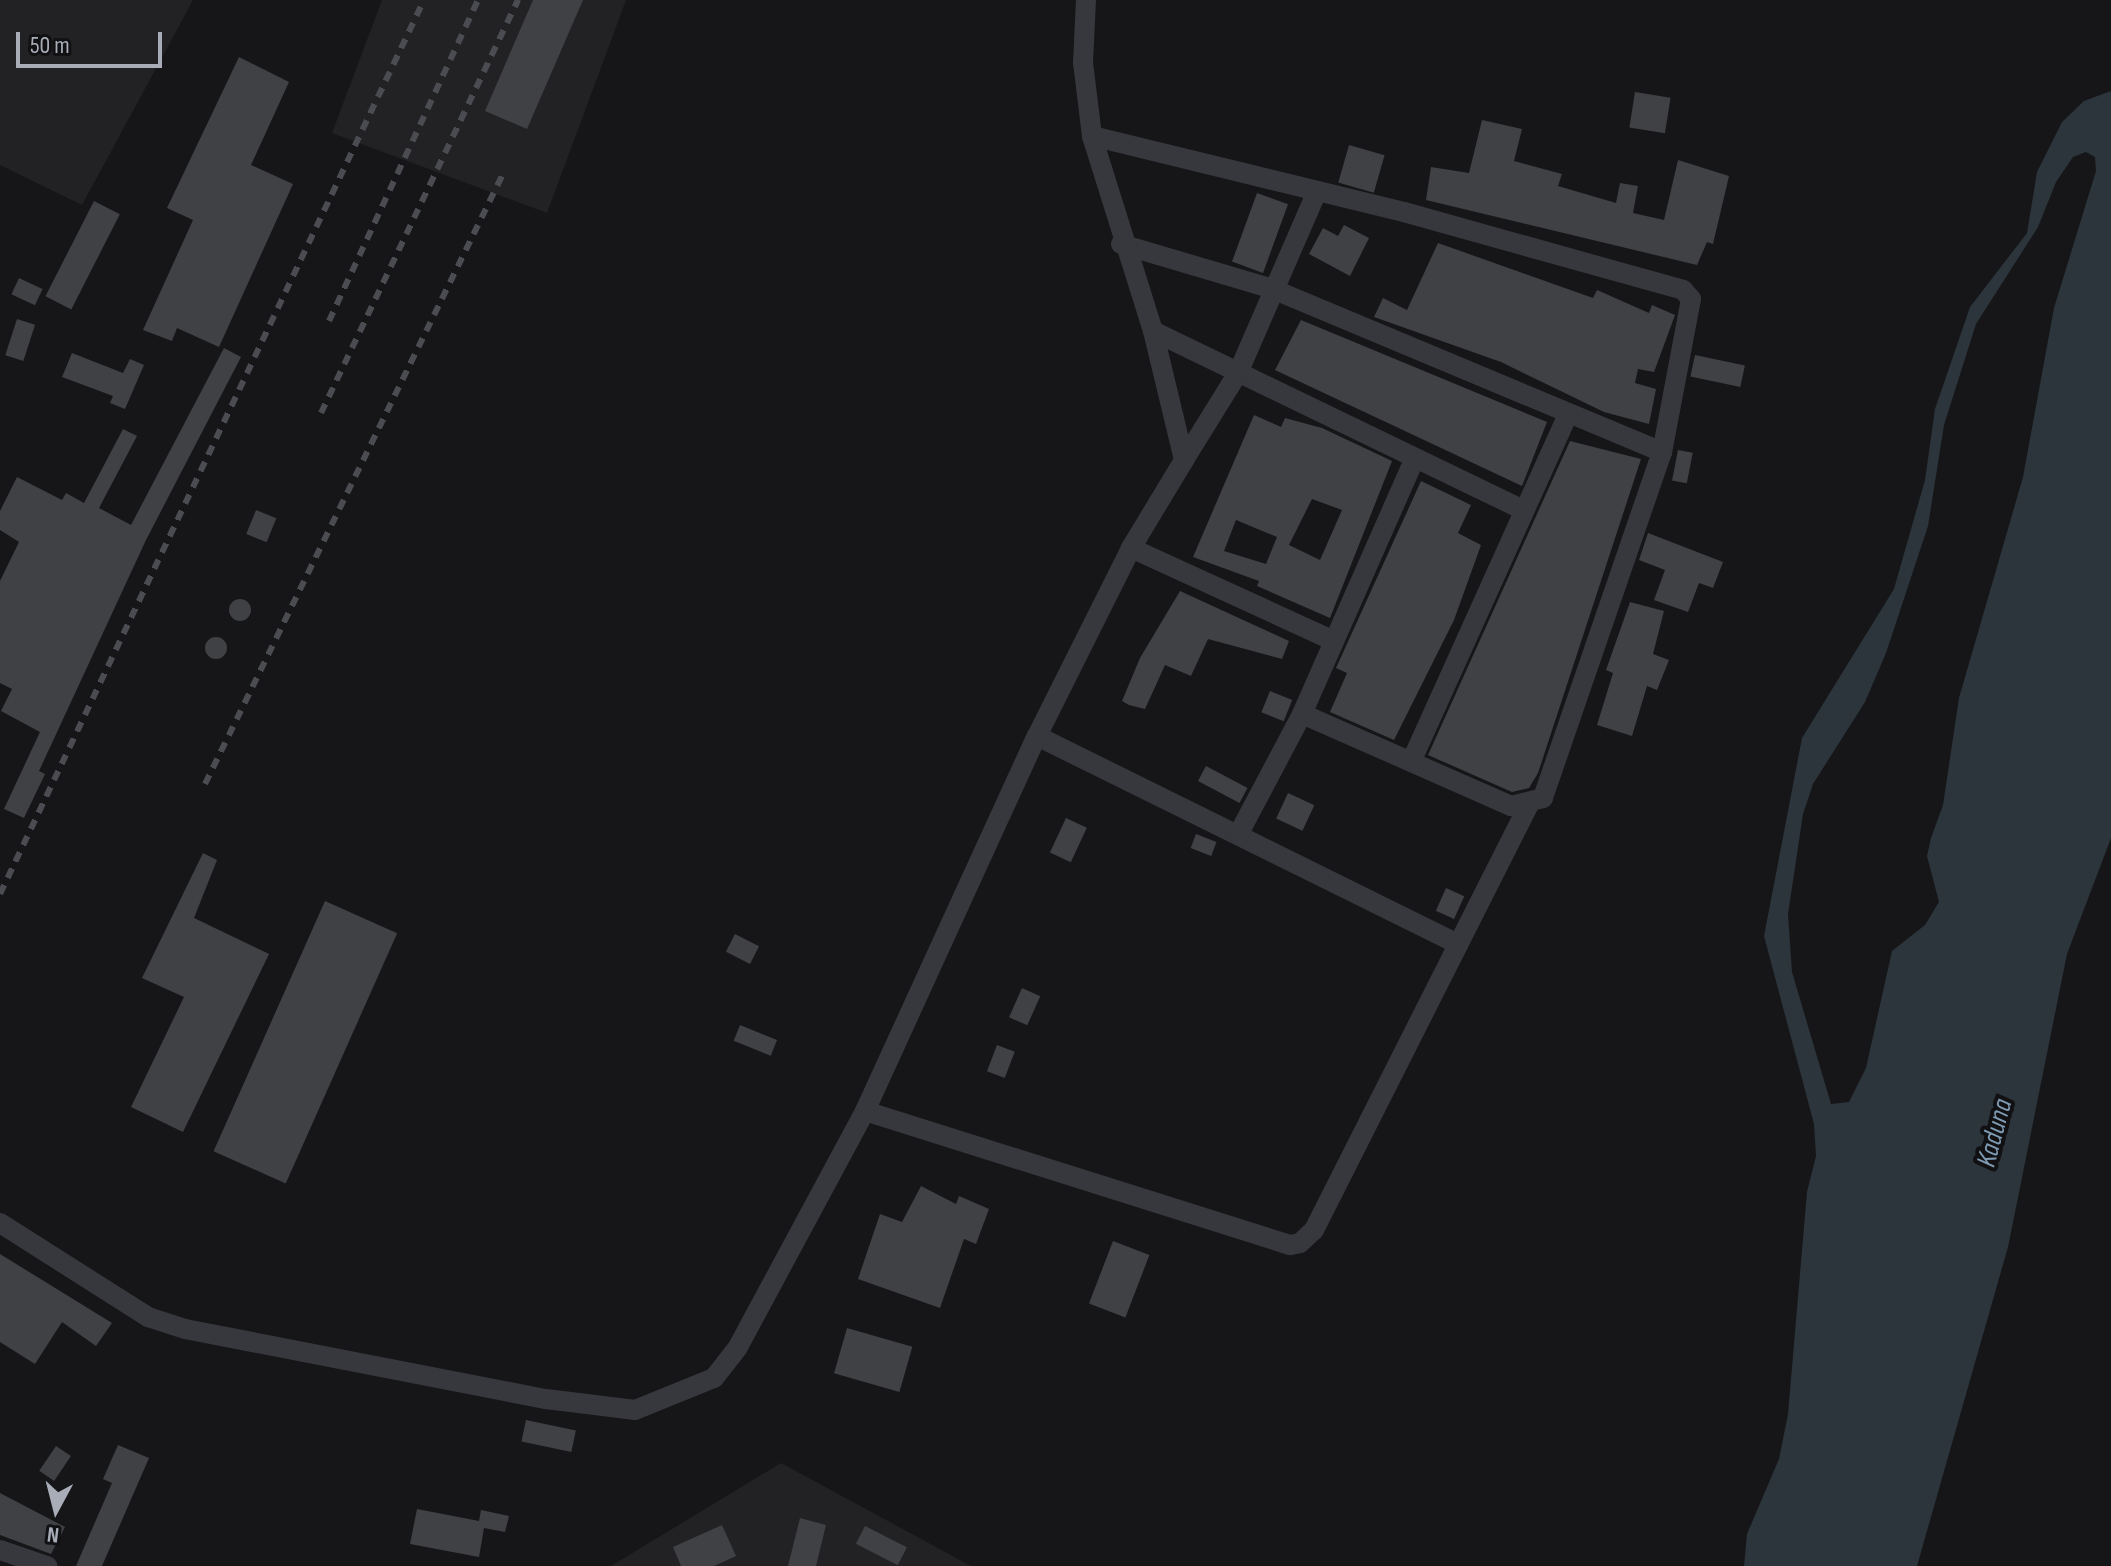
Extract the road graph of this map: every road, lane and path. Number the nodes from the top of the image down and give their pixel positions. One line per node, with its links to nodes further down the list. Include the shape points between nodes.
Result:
1 (1086, 0): 2 (street, via 1083,63)
2 (1092, 136): 3 (street); 4 (street)
3 (1317, 191): 5 (street); 9 (street, via 1683,290 1691,318)
4 (1121, 244): 5 (street); 6 (street)
5 (1270, 288): 7 (street); 8 (street)
6 (1153, 331): 7 (street); 10 (street)
7 (1238, 373): 10 (street); 11 (street)
8 (1568, 415): 9 (street); 12 (street)
9 (1662, 452): 18 (street, via 1543,798)
10 (1184, 460): 13 (street)
11 (1414, 460): 12 (street); 14 (street)
12 (1521, 509): 17 (street)
13 (1131, 548): 14 (street); 16 (street)
14 (1334, 641): 15 (street)
15 (1302, 714): 17 (street); 19 (street)
16 (1037, 736): 19 (street); 21 (street)
17 (1411, 762): 18 (street, via 1511,806)
18 (1528, 806): 20 (street)
19 (1238, 835): 20 (street)
20 (1458, 944): 21 (street, via 1314,1230 1300,1243 1290,1245)
21 (865, 1111): 22 (street, via 738,1347 714,1378 635,1410 546,1399 185,1329 148,1317)
22 (0, 1223)
23 (0, 1550): 24 (street)
24 (47, 1566)

